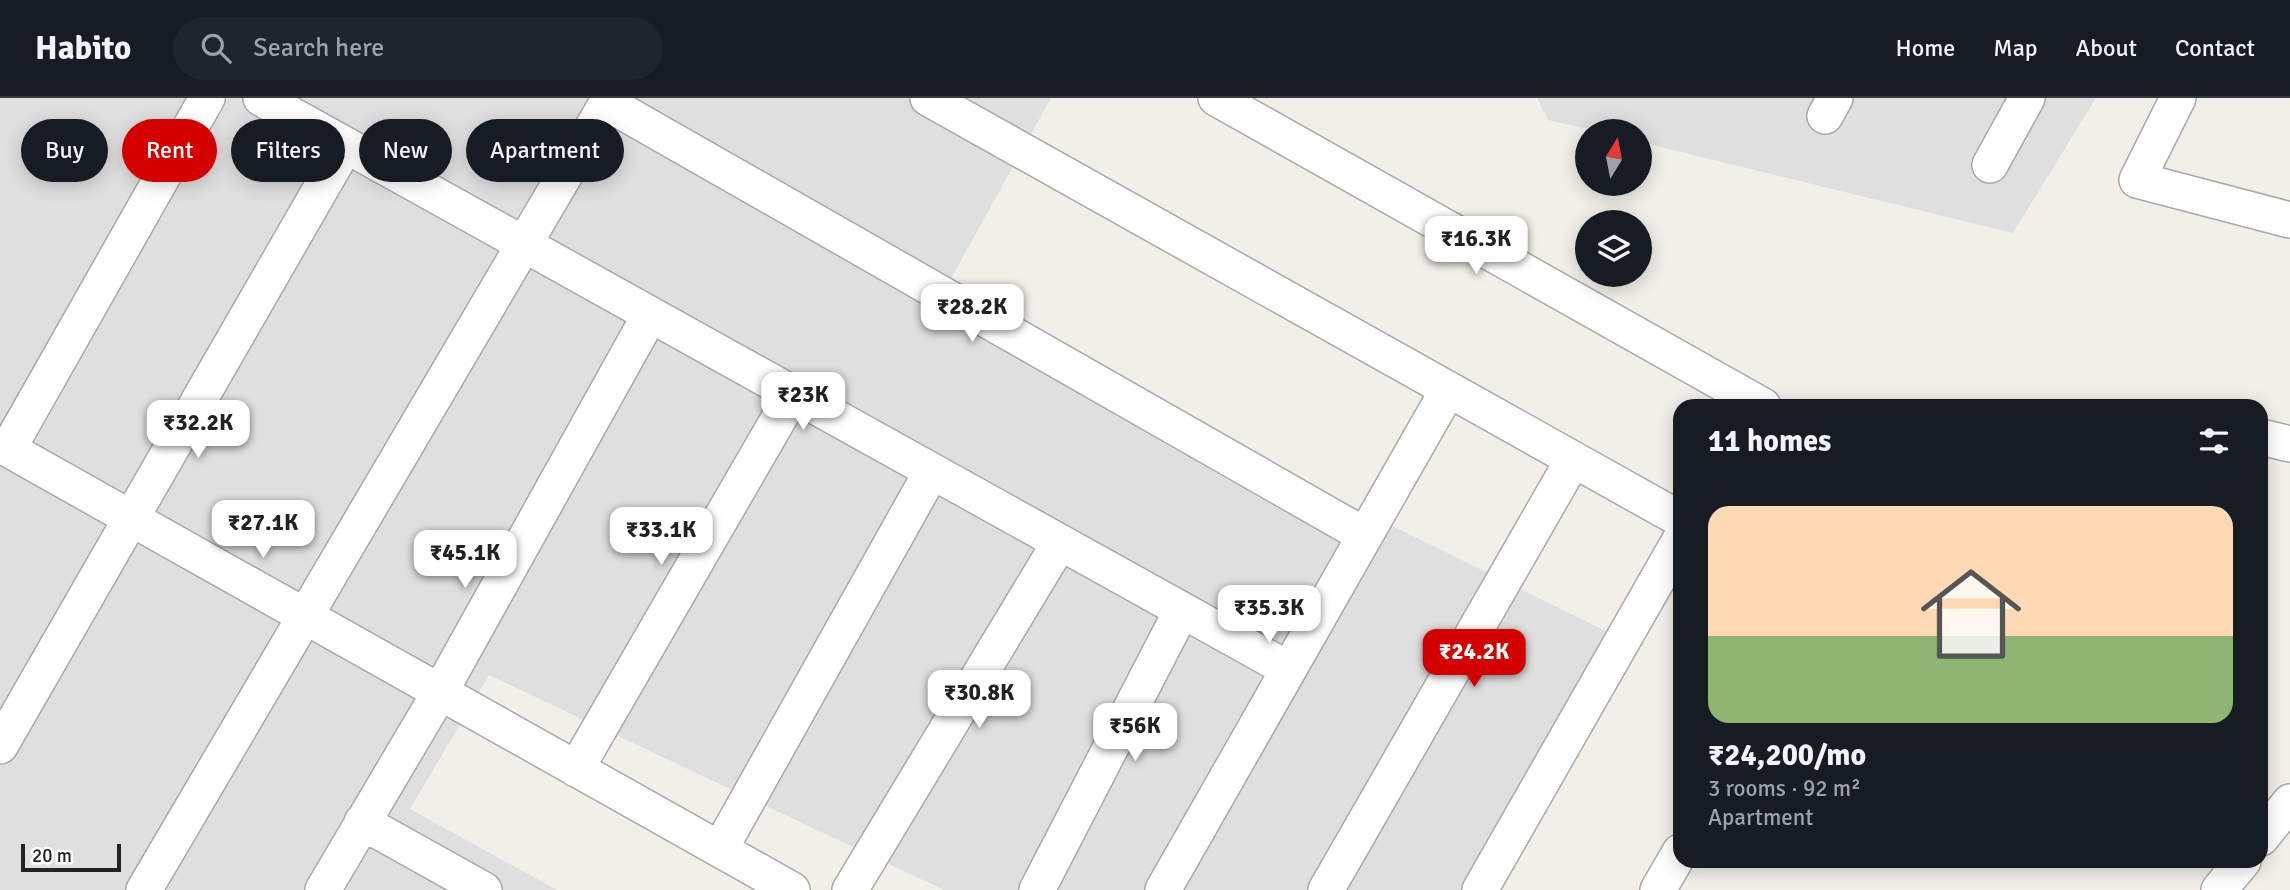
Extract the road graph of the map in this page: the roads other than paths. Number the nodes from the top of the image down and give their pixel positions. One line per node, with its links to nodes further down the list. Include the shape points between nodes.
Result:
1 (207, 98): 20 (street, via 8,449)
2 (261, 98): 8 (street)
3 (1216, 98): 14 (street)
4 (2027, 98): 9 (street)
5 (2178, 98): 10 (street, via 2137,180)
6 (609, 101): 21 (street); 25 (street)
7 (944, 102): 12 (street)
8 (346, 145): 11 (street); 20 (street)
9 (1990, 165)
10 (2290, 220)
11 (650, 314): 13 (street); 28 (street)
12 (1448, 390): 17 (street); 21 (street)
13 (793, 394): 18 (street); 30 (street)
14 (1751, 399)
15 (2268, 438): 16 (street)
16 (2290, 444)
17 (1573, 460): 19 (street); 44 (street)
18 (932, 471): 22 (street); 34 (street)
19 (1673, 515)
20 (132, 519): 25 (street); 27 (street)
21 (1364, 536): 26 (street)
22 (1060, 542): 24 (street); 41 (street)
23 (1673, 552): 45 (street)
24 (1182, 610): 26 (street); 42 (street)
25 (306, 616): 28 (street); 37 (street)
26 (1288, 669): 43 (street)
27 (15, 691): 29 (street)
28 (440, 692): 30 (street); 32 (street)
29 (0, 746)
30 (576, 769): 34 (street)
31 (2290, 802): 33 (street)
32 (362, 822): 38 (street); 39 (street)
33 (2268, 829)
34 (720, 849): 40 (street)
35 (1673, 864): 46 (street)
36 (2237, 868): 47 (street)
37 (144, 890)
38 (323, 890)
39 (484, 890)
40 (792, 890)
41 (850, 890)
42 (1037, 890)
43 (1163, 890)
44 (1326, 890)
45 (1480, 890)
46 (1658, 890)
47 (2219, 890)

